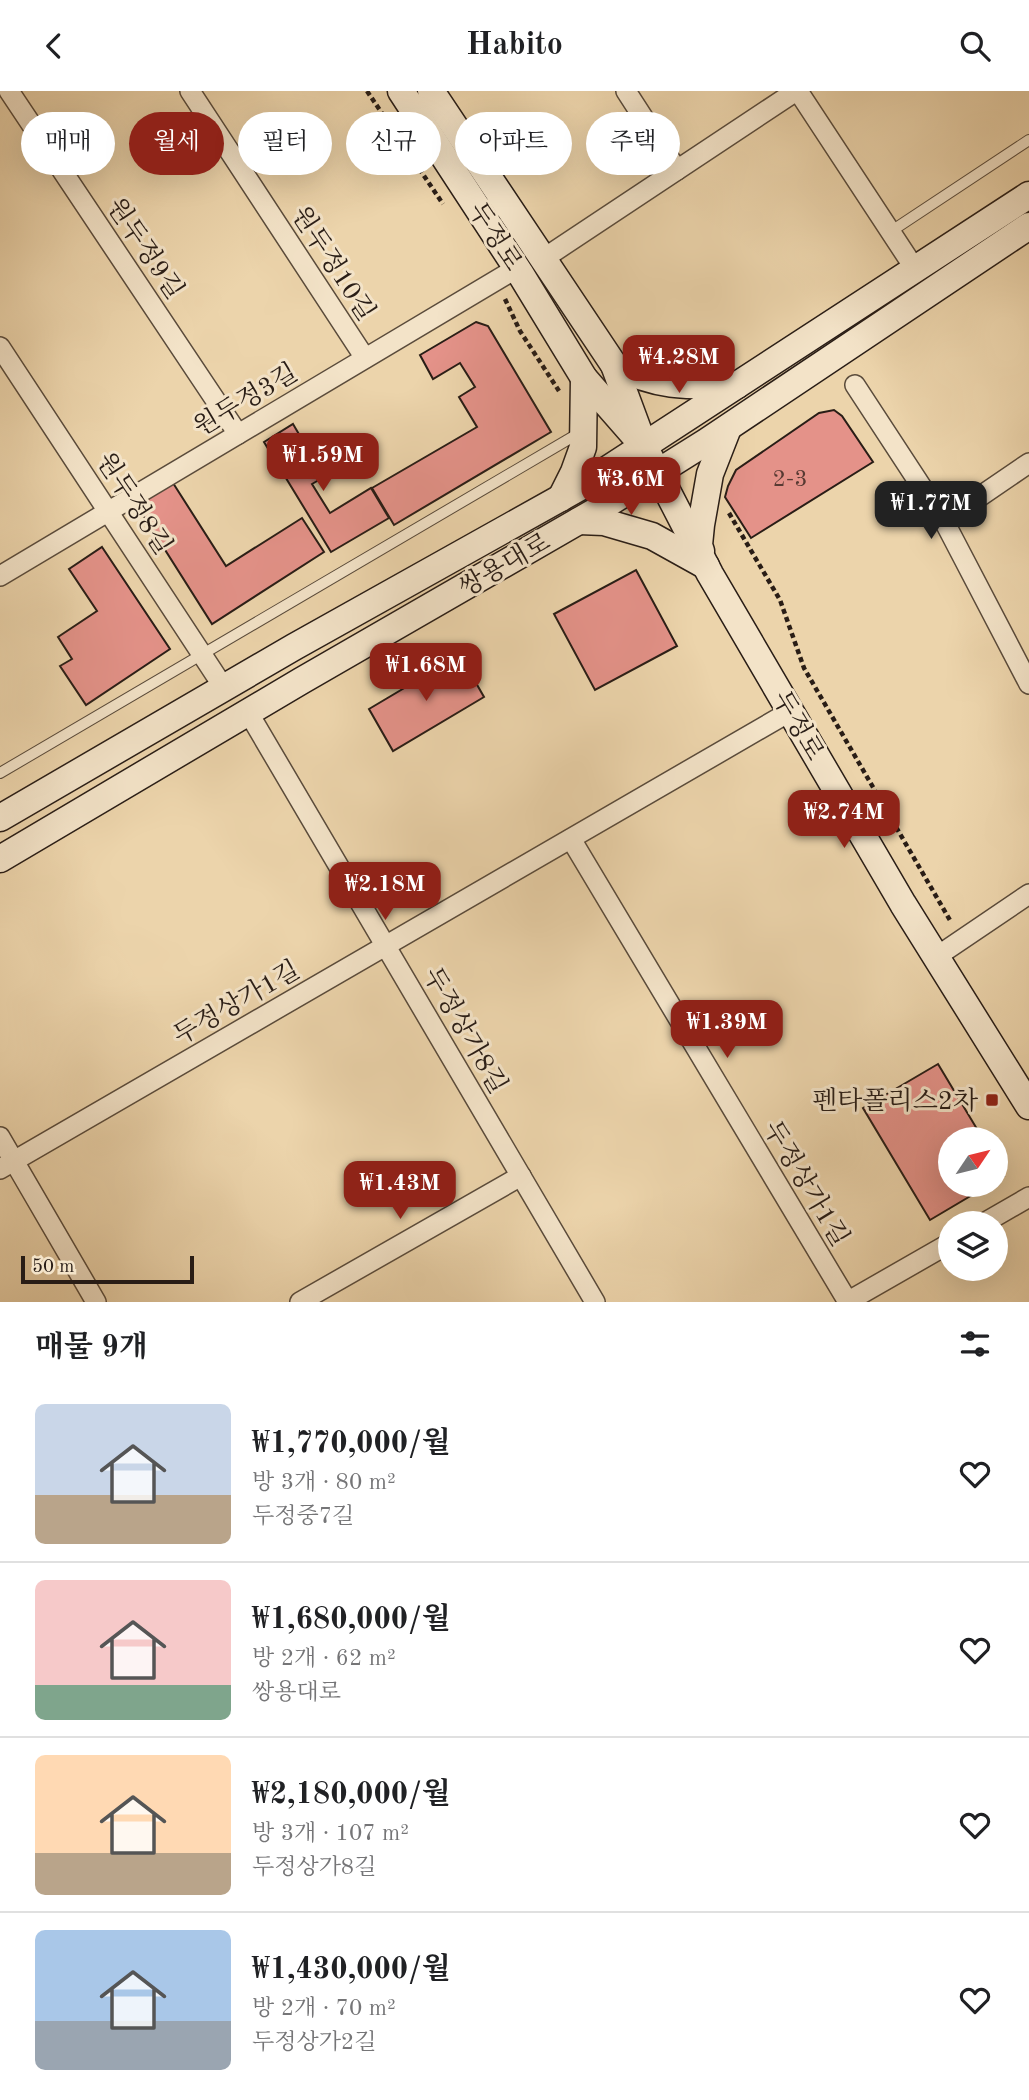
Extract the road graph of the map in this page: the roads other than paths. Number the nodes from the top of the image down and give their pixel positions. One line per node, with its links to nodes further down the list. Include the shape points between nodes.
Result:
1 (9, 91): 25 (street, 원두정9길)
2 (190, 91): 18 (street, 원두정10길)
3 (401, 91): 16 (street, 두정로)
4 (431, 91): 14 (street, 두정로)
5 (626, 91): 7 (street)
6 (797, 91): 9 (street); 13 (street)
7 (640, 112)
8 (1029, 140): 13 (lane)
9 (680, 168)
10 (669, 175): 14 (street)
11 (1029, 194): 15 (street, 쌍용대로)
12 (1029, 226): 23 (street, 쌍용대로)
13 (890, 232): 15 (street)
14 (543, 259): 19 (street, 두정로)
15 (915, 269): 21 (street, 쌍용대로)
16 (506, 274): 18 (street, 원두정3길); 20 (street, 두정로)
17 (0, 347): 30 (street, 원두정8길)
18 (365, 358): 25 (street, 원두정3길)
19 (614, 365): 21 (street, via 662,383); 26 (street, 두정로)
20 (584, 378): 24 (street); 26 (street, 두정로)
21 (739, 385): 26 (street, 쌍용대로)
22 (855, 385): 32 (street)
23 (728, 428): 28 (street, 쌍용대로); 33 (street, via 705,501 699,545)
24 (584, 430): 29 (street, via 583,447); 35 (lane)
25 (238, 434): 30 (street, 원두정3길)
26 (644, 446): 28 (street, 두정로); 29 (street, 쌍용대로)
27 (1029, 463): 32 (street)
28 (659, 472): 31 (street, 쌍용대로); 33 (street, 두정로)
29 (561, 498): 37 (street, 쌍용대로)
30 (109, 511): 34 (street, 원두정3길); 35 (street, 원두정8길)
31 (579, 521): 33 (street, via 604,522 652,536); 39 (street, 쌍용대로)
32 (944, 521): 36 (street)
33 (706, 566): 38 (street, 두정로)
34 (0, 576)
35 (202, 653): 37 (street, 원두정8길); 40 (lane)
36 (1029, 684)
37 (224, 688): 41 (street, 쌍용대로)
38 (791, 711): 42 (street, 두정상가1길); 46 (street, 두정로)
39 (248, 712): 43 (street, 쌍용대로); 45 (street, 두정상가8길)
40 (0, 773)
41 (0, 818)
42 (571, 839): 45 (street, 두정상가1길); 57 (street, 두정상가1길)
43 (0, 859)
44 (1029, 894): 46 (street)
45 (386, 946): 49 (street, 두정상가1길); 50 (street, 두정상가8길)
46 (936, 957): 47 (street, 두정로)
47 (1029, 1106)
48 (0, 1137): 49 (street)
49 (7, 1165): 54 (street)
50 (521, 1176): 55 (street); 56 (street, 두정상가8길)
51 (1029, 1197): 52 (street)
52 (1005, 1211)
53 (938, 1250): 57 (street)
54 (96, 1302)
55 (300, 1302)
56 (595, 1302)
57 (848, 1302)

